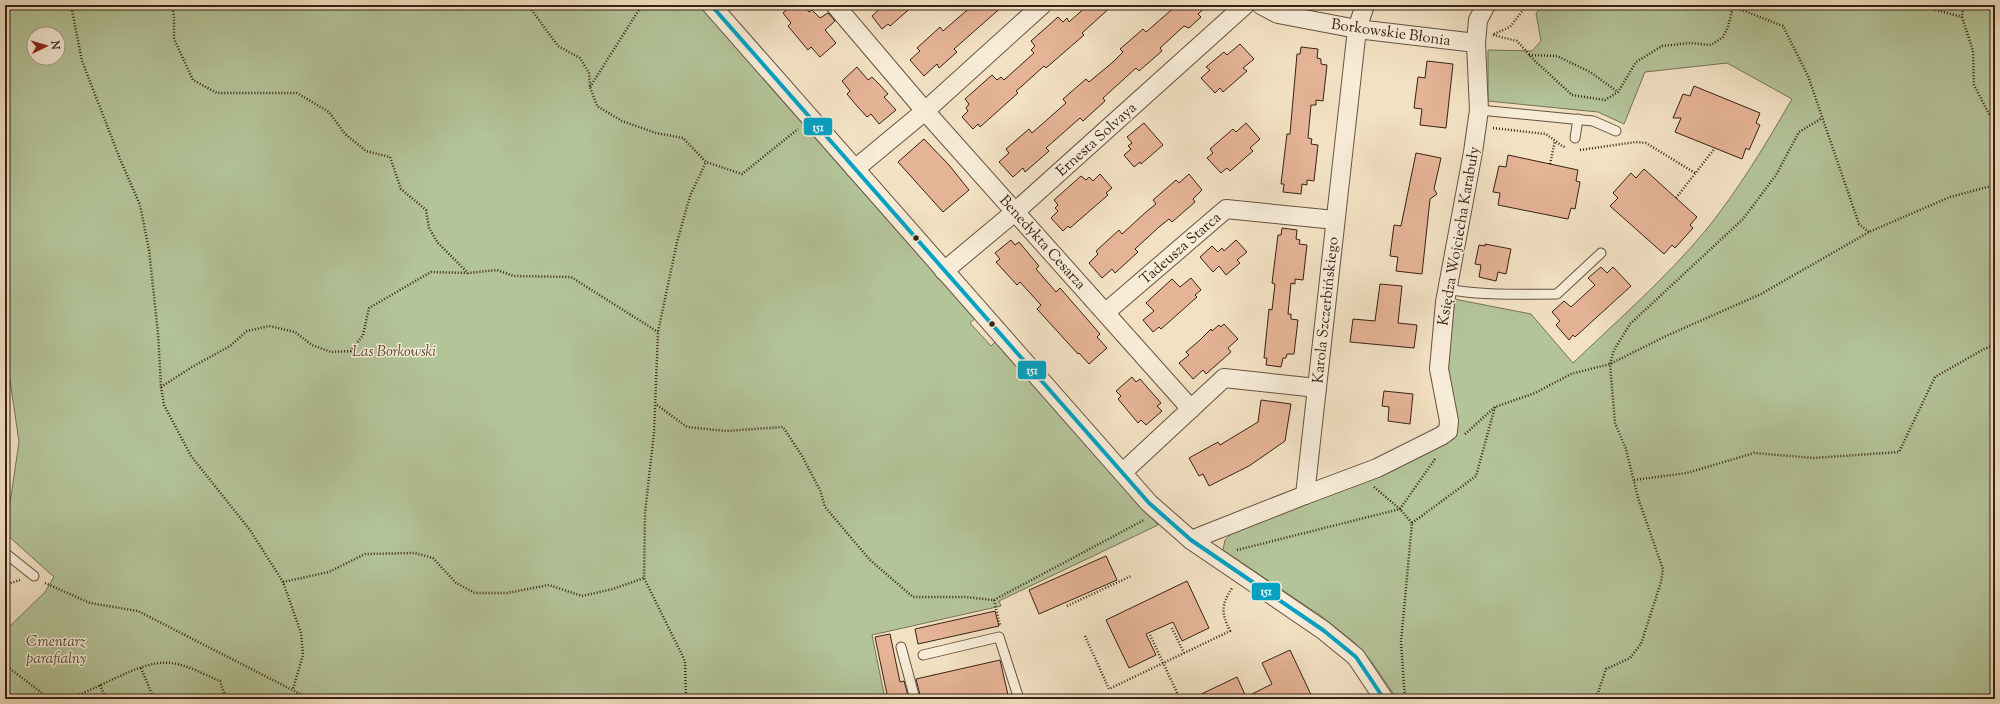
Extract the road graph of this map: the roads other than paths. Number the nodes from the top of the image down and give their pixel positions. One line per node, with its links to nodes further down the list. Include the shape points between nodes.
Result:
1 (711, 5): 15 (street)
2 (1042, 5): 11 (street)
3 (1245, 5): 16 (street, Ernesta Solvaya)
4 (1261, 5): 8 (street, Borkowskie Błonia, via 1278,14)
5 (1365, 5): 8 (street, Karola Szczerbińskiego)
6 (1486, 5): 9 (street, Księdza Wojciecha Karabuły, via 1478,20)
7 (837, 6): 11 (street, Benedykta Cesarza)
8 (1357, 29): 9 (street, Borkowskie Błonia); 17 (street, Karola Szczerbińskiego)
9 (1476, 43): 10 (street, Księdza Wojciecha Karabuły)
10 (1479, 110): 12 (lane); 20 (street, Księdza Wojciecha Karabuły)
11 (925, 111): 15 (street); 16 (street, Benedykta Cesarza)
12 (1578, 119): 13 (lane, via 1593,121); 14 (lane)
13 (1616, 131)
14 (1575, 138)
15 (855, 169): 19 (street)
16 (1016, 211): 19 (street, Ernesta Solvaya); 21 (street, Benedykta Cesarza)
17 (1335, 220): 21 (street, Tadeusza Starca, via 1226,209); 22 (street, Karola Szczerbińskiego)
18 (1600, 253): 20 (lane, via 1557,294 1484,294)
19 (944, 271): 24 (street)
20 (1446, 289): 25 (street, Księdza Wojciecha Karabuły, via 1439,369 1449,421 1448,431 1365,473)
21 (1106, 312): 23 (street, Benedykta Cesarza)
22 (1317, 388): 23 (street, via 1224,378); 25 (street, Karola Szczerbińskiego)
23 (1191, 409): 24 (street)
24 (1123, 472): 26 (street, via 1149,503)
25 (1305, 495): 26 (street)
26 (1191, 540): 33 (street, via 1356,657)
27 (5, 553): 28 (lane)
28 (34, 576)
29 (901, 647): 31 (lane)
30 (923, 655): 32 (lane, via 999,637)
31 (915, 699)
32 (1018, 699)
33 (1384, 699)

